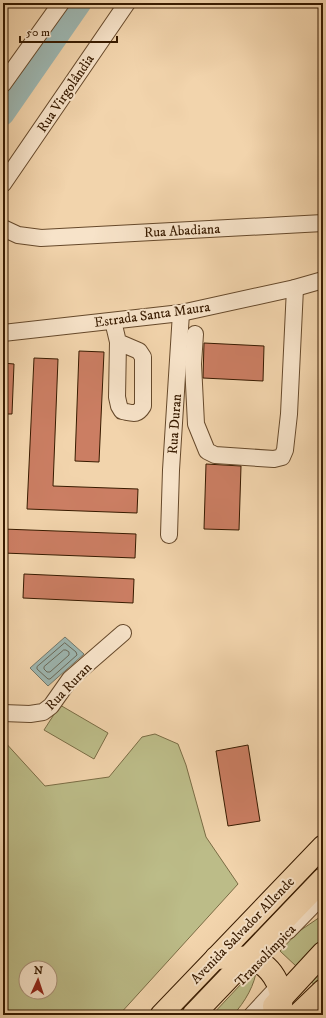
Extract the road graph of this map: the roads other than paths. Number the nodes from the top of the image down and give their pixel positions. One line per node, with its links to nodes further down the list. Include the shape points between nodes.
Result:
1 (61, 3): 3 (street)
2 (127, 3): 4 (street, Rua Virgolândia)
3 (3, 84)
4 (3, 184)
5 (323, 223): 6 (street, Rua Abadiana, via 41,238 18,235)
6 (3, 228)
7 (323, 280): 8 (street, Estrada Santa Maura)
8 (295, 288): 9 (street, Estrada Santa Maura); 12 (street, via 288,414 285,450 282,457 274,459 215,455 207,451 196,424 193,364)
9 (181, 313): 10 (street, Estrada Santa Maura); 14 (street, Rua Duran)
10 (113, 321): 11 (street, Estrada Santa Maura); 13 (street)
11 (3, 334)
12 (195, 334)
13 (118, 342)
14 (169, 535)
15 (123, 633): 16 (street, Rua Ruran, via 70,679 51,706 43,712)
16 (3, 713)
17 (323, 846): 22 (main road, Avenida Salvador Allende)
18 (323, 879): 24 (highway, Avenida Salvador Allende)
19 (323, 895): 24 (street, Transolímpica)
20 (323, 941): 24 (street, Transolímpica)
21 (323, 953): 24 (highway, Avenida Salvador Allende)
22 (216, 958): 24 (highway, via 241,957); 26 (main road, Avenida Salvador Allende)
23 (323, 990): 24 (main road, Avenida Salvador Allende)
24 (279, 992): 25 (highway, Avenida Salvador Allende); 25 (street, via 263,991); 27 (highway, Avenida Salvador Allende); 28 (street, Transolímpica)
25 (258, 1014)
26 (161, 1015)
27 (193, 1015)
28 (207, 1015)

